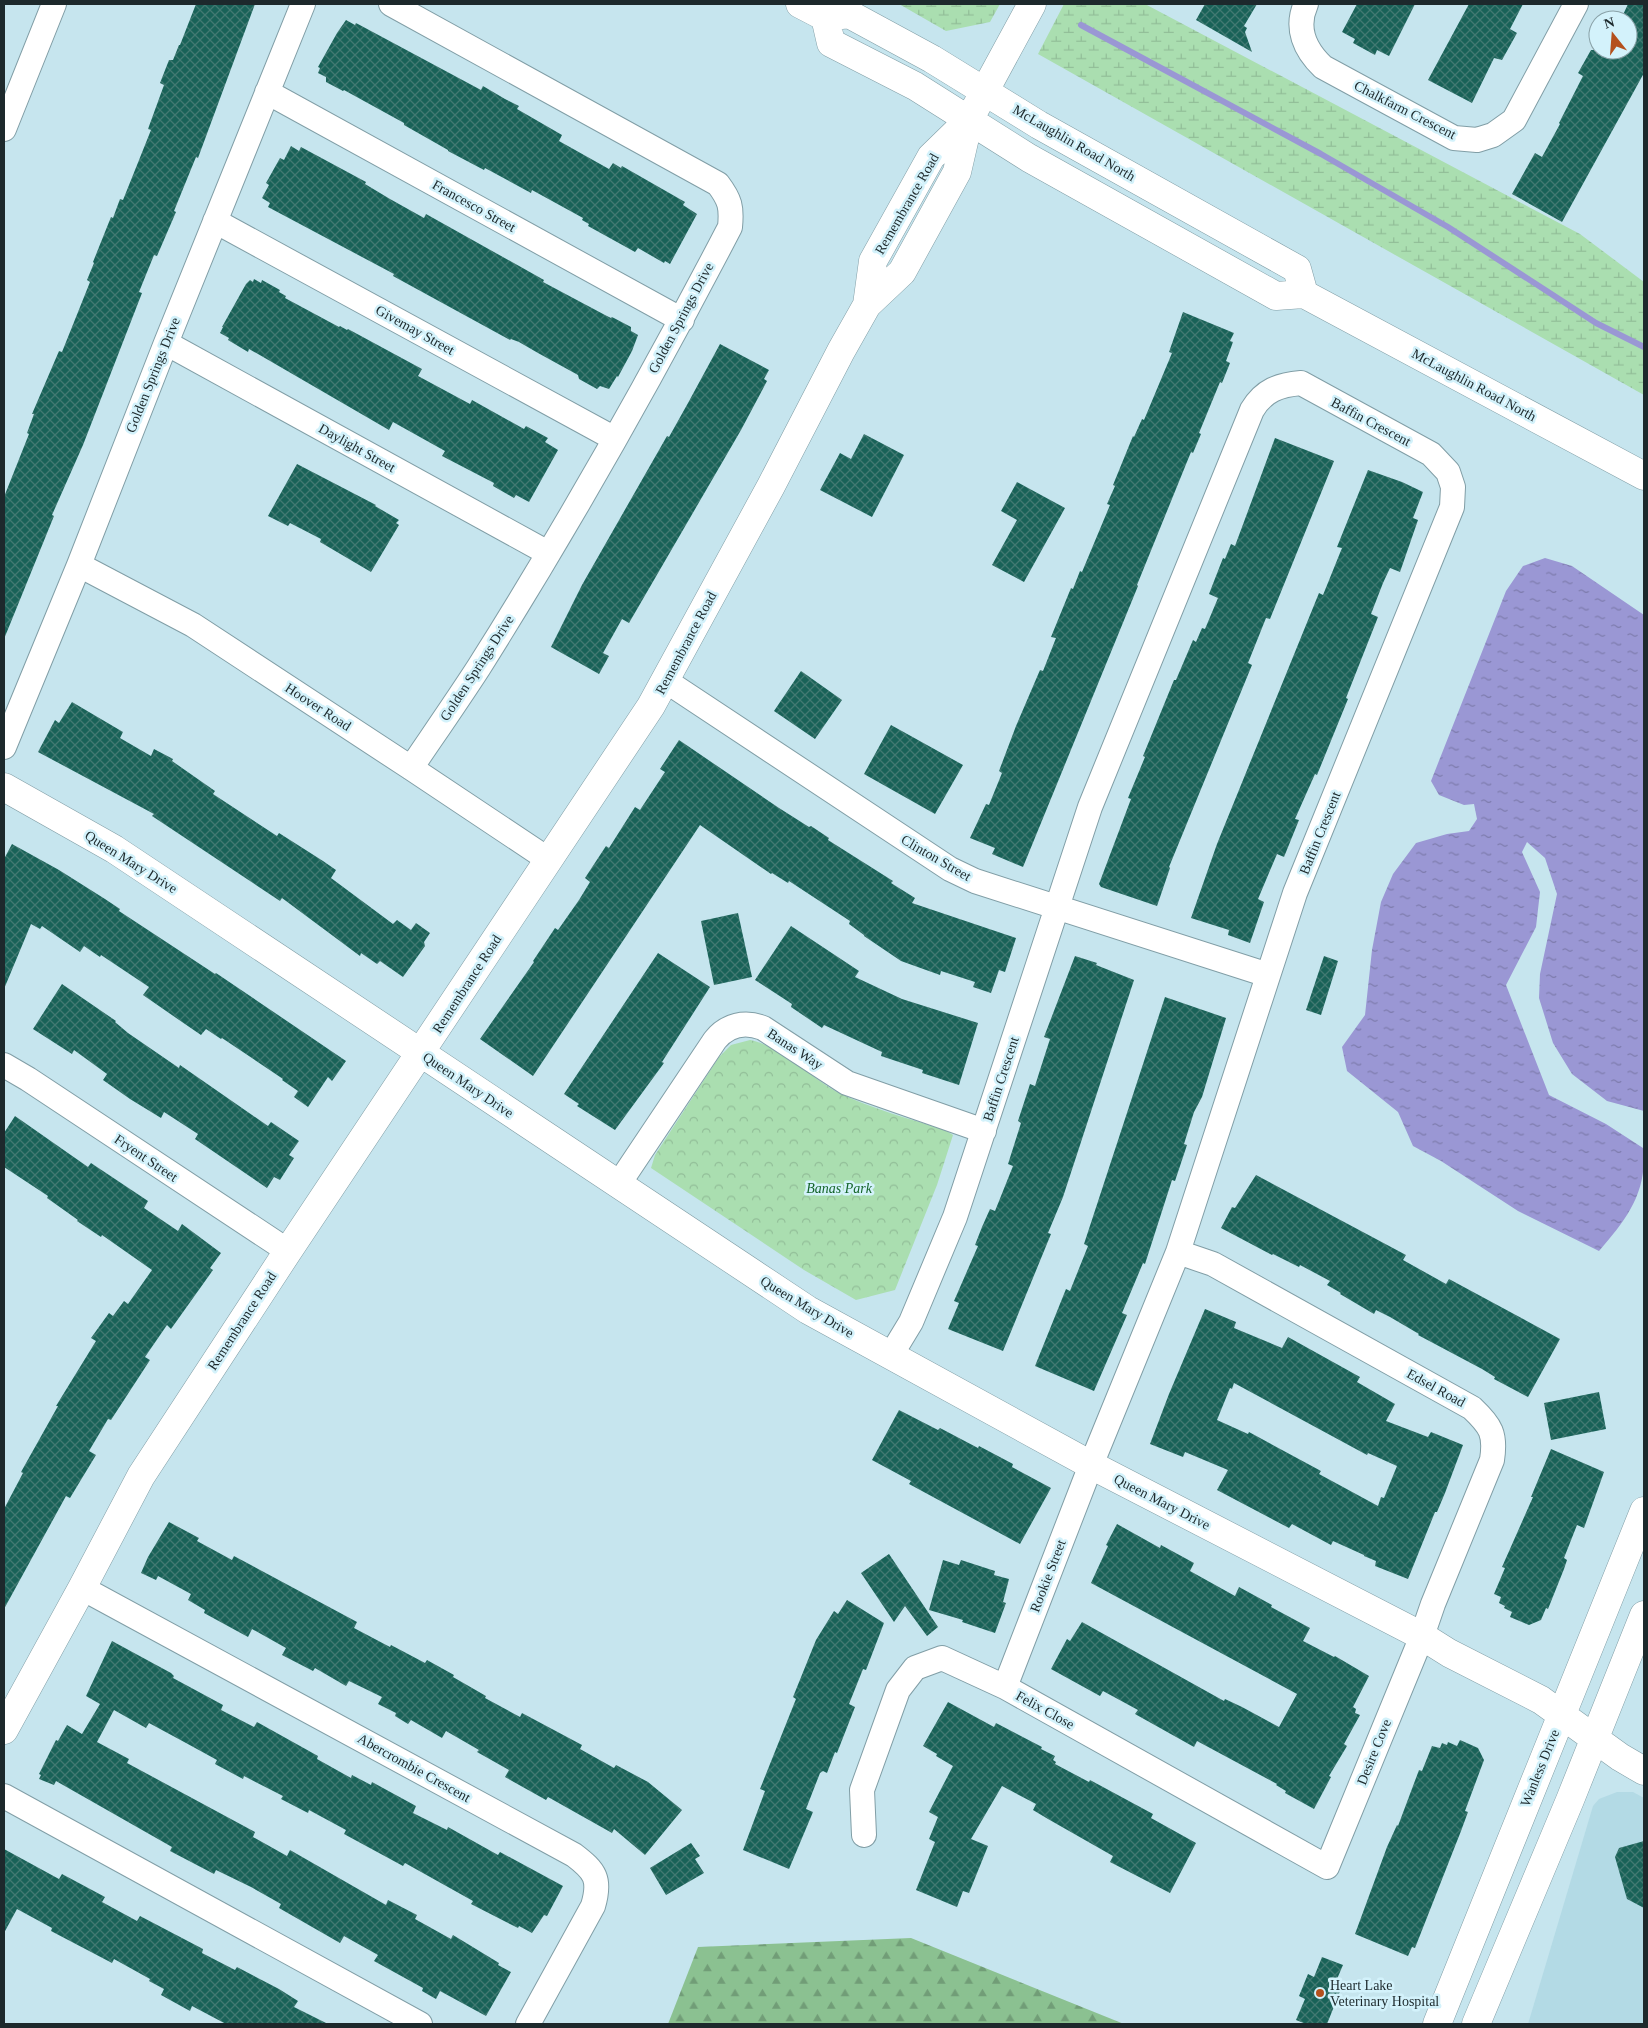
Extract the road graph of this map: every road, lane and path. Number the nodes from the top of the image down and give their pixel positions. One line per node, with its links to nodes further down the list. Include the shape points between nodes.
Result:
1 (54, 4): 12 (street)
2 (303, 4): 10 (street, Golden Springs Drive)
3 (391, 4): 15 (street, Golden Springs Drive, via 718,184 728,197 732,212 730,227)
4 (800, 4): 8 (street)
5 (1032, 4): 9 (street, Remembrance Road)
6 (1306, 4): 7 (street, Chalkfarm Crescent, via 1303,38 1323,67 1454,138 1477,140 1504,129 1514,120)
7 (1576, 4)
8 (825, 17): 9 (street, McLaughlin Road North, via 850,14); 11 (street, via 831,43 915,86)
9 (984, 91): 11 (street, Remembrance Road); 14 (street, McLaughlin Road North, via 1297,269)
10 (267, 92): 13 (street, Golden Springs Drive); 15 (street, Francesco Street)
11 (969, 120): 14 (street, via 1029,158 1276,296); 21 (street, Remembrance Road, via 931,157 874,261 868,305)
12 (4, 129)
13 (215, 221): 16 (street, Golden Springs Drive); 17 (street, Givemay Street)
14 (1304, 294): 18 (street, McLaughlin Road North)
15 (682, 320): 17 (street, Golden Springs Drive)
16 (166, 343): 19 (street, Daylight Street); 20 (street, Golden Springs Drive)
17 (615, 440): 19 (street, Golden Springs Drive)
18 (1644, 476)
19 (548, 553): 23 (street, Golden Springs Drive, via 478,669)
20 (79, 565): 22 (street, Golden Springs Drive); 23 (street, Hoover Road, via 193,625)
21 (666, 680): 25 (street, Remembrance Road); 26 (street, Clinton Street, via 950,870)
22 (4, 747)
23 (411, 768): 25 (street, Hoover Road)
24 (4, 787): 28 (street, Queen Mary Drive, via 114,849)
25 (549, 860): 28 (street, Remembrance Road)
26 (1056, 906): 27 (street, Clinton Street); 27 (street, Baffin Crescent, via 1090,807 1252,410 1268,390 1300,383 1431,454 1448,472 1454,495 1452,507 1295,893); 30 (street, Baffin Crescent)
27 (1268, 975): 33 (street, Baffin Crescent)
28 (420, 1054): 31 (street, Queen Mary Drive); 32 (street, Remembrance Road)
29 (4, 1065): 32 (street, Fryent Street)
30 (984, 1131): 31 (street, Banas Way, via 847,1083 763,1028 736,1025 715,1040); 34 (street, Baffin Crescent, via 954,1217 911,1322)
31 (618, 1185): 34 (street, Queen Mary Drive, via 808,1310)
32 (288, 1252): 37 (street, Remembrance Road, via 141,1476)
33 (1178, 1252): 35 (street, Baffin Crescent); 39 (street, Edsel Road, via 1213,1264 1472,1408 1487,1422 1495,1441 1492,1460)
34 (891, 1355): 35 (street, Queen Mary Drive)
35 (1091, 1465): 39 (street, Queen Mary Drive); 40 (street, Rookie Street)
36 (1644, 1511): 41 (street, Wanless Drive)
37 (82, 1588): 42 (street, Remembrance Road); 49 (street, Abercrombie Crescent, via 557,1845 589,1866 595,1876 597,1891 593,1906)
38 (1644, 1615): 43 (street)
39 (1422, 1636): 41 (street, Queen Mary Drive, via 1541,1700); 47 (street, Desire Cove)
40 (1005, 1687): 46 (street, Felix Close, via 942,1658 915,1668 898,1690 862,1790); 47 (street, Felix Close)
41 (1561, 1715): 43 (street, Queen Mary Drive); 50 (street, Wanless Drive)
42 (4, 1730)
43 (1594, 1739): 44 (street, Queen Mary Drive); 51 (street)
44 (1644, 1771)
45 (4, 1796): 48 (street)
46 (864, 1835)
47 (1326, 1867)
48 (420, 2024)
49 (528, 2024)
50 (1437, 2024)
51 (1476, 2024)

